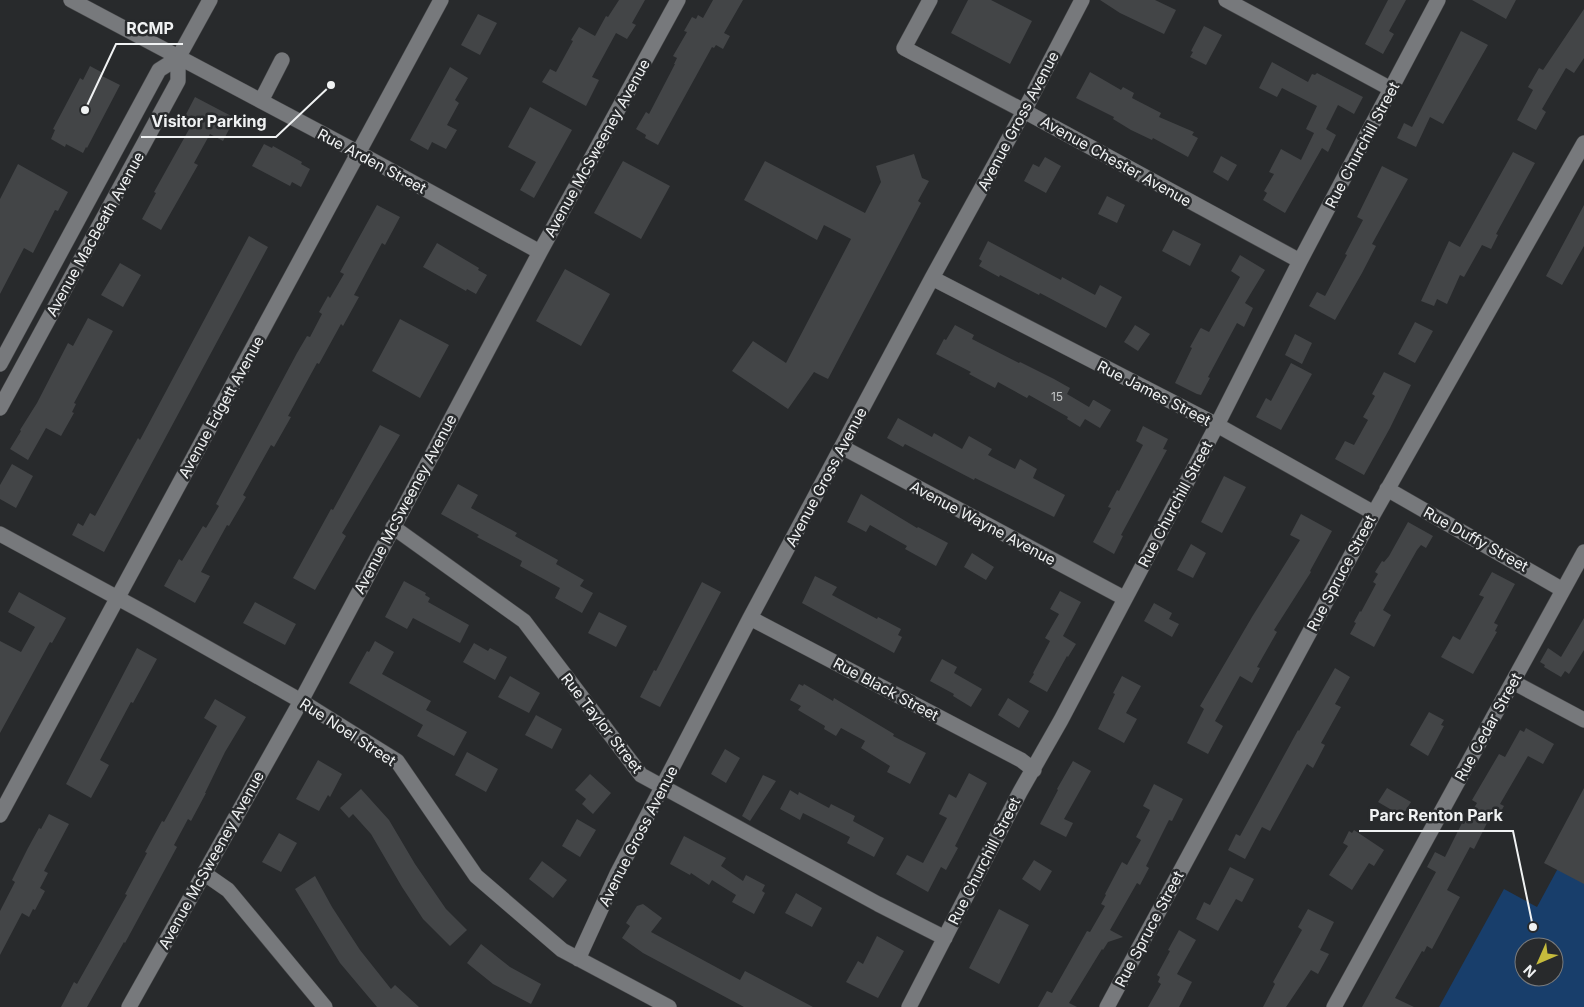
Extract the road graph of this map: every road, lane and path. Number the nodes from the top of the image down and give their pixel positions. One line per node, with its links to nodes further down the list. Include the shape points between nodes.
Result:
1 (70, 0): 9 (street, Rue Arden Street)
2 (210, 0): 9 (street, Avenue MacBeath Avenue)
3 (441, 0): 15 (street, Avenue Edgett Avenue)
4 (678, 0): 18 (street, Avenue McSweeney Avenue)
5 (930, 0): 13 (street, Avenue Chester Avenue, via 904,48)
6 (1082, 0): 13 (street, Avenue Gross Avenue)
7 (1226, 0): 11 (street)
8 (1438, 0): 11 (street, Rue Churchill Street)
9 (178, 58): 12 (street, Rue Arden Street); 16 (street, Avenue MacBeath Avenue, via 159,70); 17 (street, Avenue MacBeath Avenue, via 178,81)
10 (282, 60): 12 (street)
11 (1391, 89): 19 (street, Rue Churchill Street)
12 (261, 101): 15 (street, Rue Arden Street)
13 (1024, 111): 19 (street, Avenue Chester Avenue); 20 (street, Avenue Gross Avenue)
14 (1584, 143): 25 (street, Rue Spruce Street)
15 (360, 153): 18 (street, Rue Arden Street); 31 (street, Avenue Edgett Avenue)
16 (86, 205): 17 (street); 21 (street, Avenue MacBeath Avenue)
17 (105, 216): 22 (street, Avenue MacBeath Avenue)
18 (540, 252): 27 (street, Avenue McSweeney Avenue)
19 (1300, 261): 23 (street, Rue Churchill Street)
20 (932, 278): 23 (street, Rue James Street); 24 (street, Avenue Gross Avenue)
21 (0, 364)
22 (0, 408)
23 (1217, 425): 26 (street, Rue James Street); 32 (street, Rue Churchill Street)
24 (842, 447): 32 (street, Avenue Wayne Avenue); 33 (street, Avenue Gross Avenue)
25 (1387, 489): 26 (street, Rue Spruce Street); 30 (street, Rue Duffy Street)
26 (1374, 513): 47 (street, Rue Spruce Street)
27 (393, 527): 35 (street, Avenue McSweeney Avenue); 38 (street, Rue Taylor Street, via 524,621 641,775)
28 (0, 534): 31 (street, Rue Noel Street)
29 (1584, 552): 30 (street, Rue Cedar Street)
30 (1564, 590): 34 (street, Rue Cedar Street)
31 (116, 598): 35 (street, Rue Noel Street); 39 (street, Avenue Edgett Avenue)
32 (1124, 598): 37 (street, Rue Churchill Street)
33 (750, 618): 37 (street, Rue Black Street, via 1021,760); 38 (street, Avenue Gross Avenue)
34 (1513, 682): 36 (street); 48 (street, Rue Cedar Street)
35 (301, 701): 40 (street, Avenue McSweeney Avenue); 42 (street, Rue Noel Street, via 397,761 476,876 562,950)
36 (1584, 720)
37 (1034, 770): 41 (street, Rue Churchill Street)
38 (661, 788): 41 (street, Rue Taylor Street); 42 (street, Avenue Gross Avenue)
39 (0, 814)
40 (205, 874): 43 (street, Avenue McSweeney Avenue); 44 (street, via 228,890)
41 (945, 938): 46 (street, Rue Churchill Street)
42 (578, 959): 45 (street, Rue Noel Street)
43 (129, 1007)
44 (325, 1007)
45 (669, 1007)
46 (909, 1007)
47 (1107, 1007)
48 (1334, 1007)

